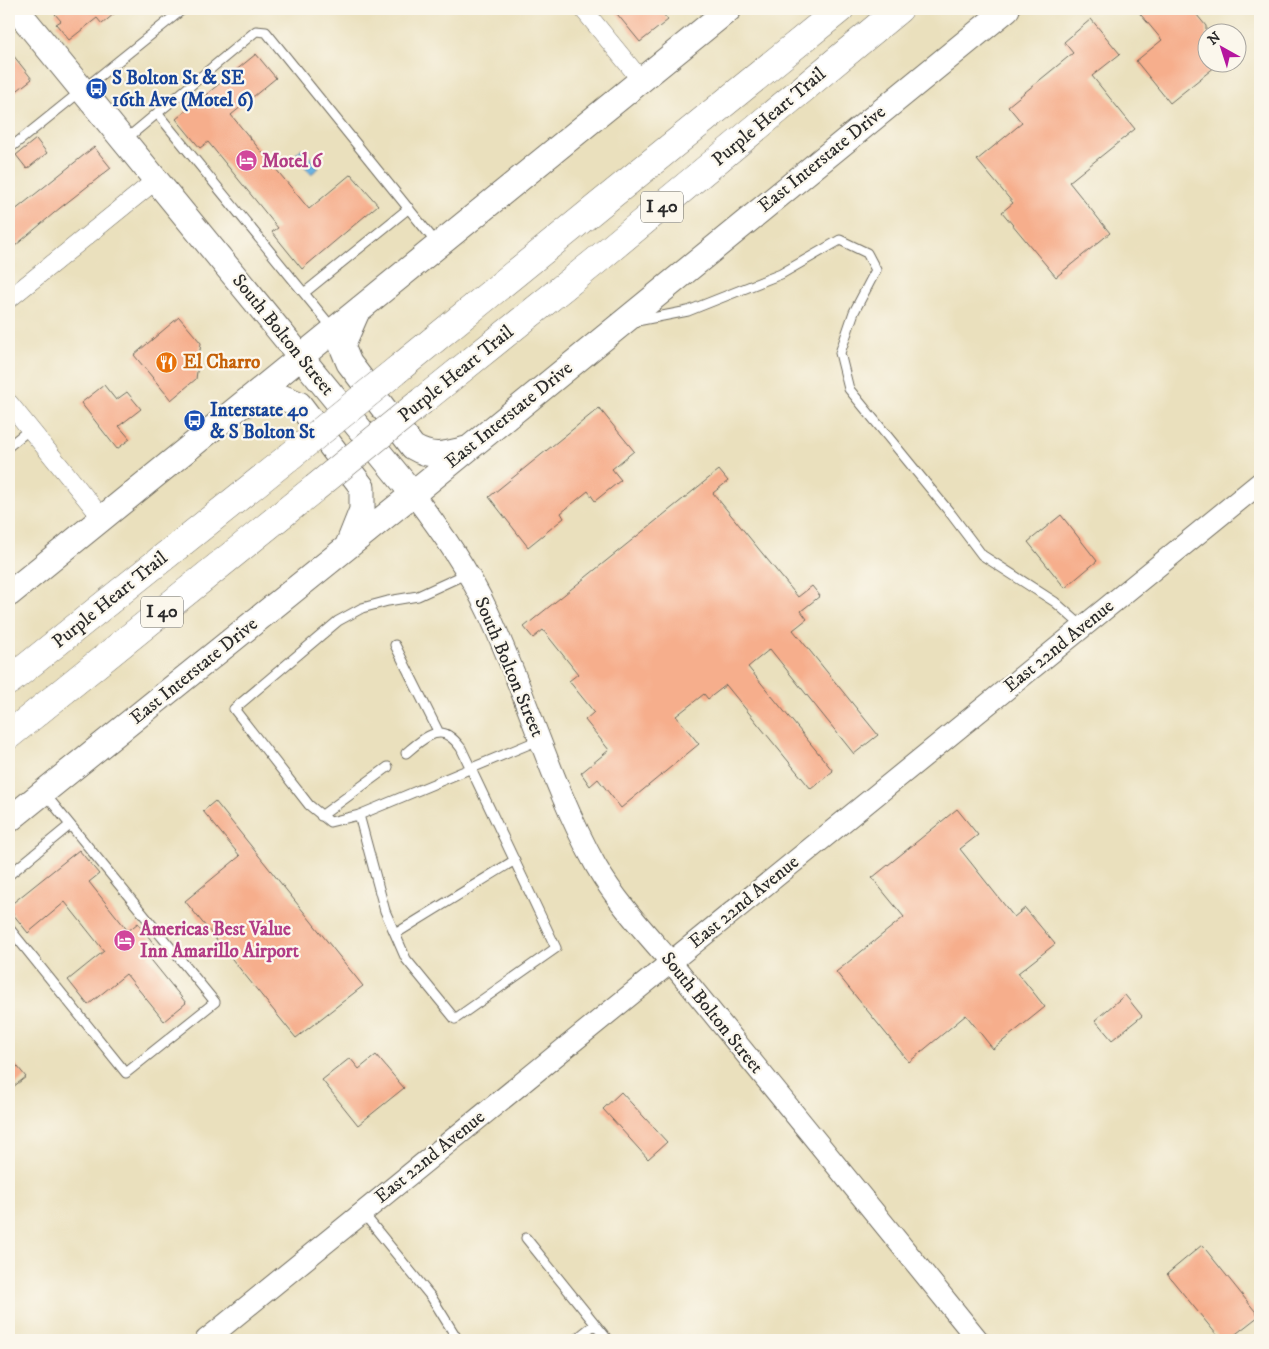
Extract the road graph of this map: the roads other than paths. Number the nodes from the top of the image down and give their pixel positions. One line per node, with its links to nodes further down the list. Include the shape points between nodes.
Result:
1 (16, 9): 9 (main road, South Bolton Street)
2 (183, 9): 9 (lane)
3 (583, 9): 8 (street)
4 (729, 9): 8 (main road)
5 (840, 9): 35 (highway, Purple Heart Trail / I 40, bridge, via 290,457)
6 (899, 9): 37 (highway, Purple Heart Trail / I 40, bridge, via 596,262)
7 (1006, 9): 19 (main road, East Interstate Drive)
8 (641, 80): 15 (main road)
9 (82, 90): 11 (main road, South Bolton Street); 12 (lane)
10 (157, 113): 11 (lane); 14 (lane, via 256,31 266,32); 16 (lane)
11 (124, 141): 13 (main road, South Bolton Street)
12 (9, 149)
13 (156, 180): 17 (street); 21 (main road, South Bolton Street)
14 (409, 208): 15 (lane); 16 (lane)
15 (438, 245): 18 (main road)
16 (304, 293): 20 (lane)
17 (9, 299)
18 (357, 312): 20 (main road); 26 (main road, via 342,346 349,363 413,447 424,454)
19 (620, 324): 26 (main road, East Interstate Drive); 33 (lane, via 688,311 781,274 840,240 867,253 876,270 854,312 840,353 849,390 982,555 1055,602)
20 (334, 330): 21 (main road)
21 (301, 356): 23 (main road); 28 (main road, South Bolton Street)
22 (9, 403): 24 (street)
23 (241, 405): 29 (main road); 30 (main road, via 261,398 281,397 299,404 362,487 362,510)
24 (30, 429): 25 (lane); 29 (street)
25 (9, 446)
26 (467, 449): 28 (main road, East Interstate Drive)
27 (1260, 483): 33 (street, East 22nd Avenue)
28 (412, 494): 30 (main road, East Interstate Drive); 31 (street, South Bolton Street)
29 (102, 518): 32 (main road)
30 (348, 545): 42 (main road, East Interstate Drive)
31 (468, 573): 38 (street, South Bolton Street, via 488,612); 44 (lane, via 418,596 362,608 338,621 234,709)
32 (9, 594)
33 (1083, 627): 51 (street, East 22nd Avenue)
34 (395, 644): 36 (lane)
35 (9, 681)
36 (439, 733): 39 (lane, via 427,737); 41 (lane, via 448,735 461,748)
37 (9, 735)
38 (540, 740): 41 (lane); 51 (street, South Bolton Street, via 574,823 598,868 627,911)
39 (406, 753)
40 (388, 767): 44 (lane)
41 (471, 769): 43 (lane); 47 (lane)
42 (44, 792): 45 (main road, East Interstate Drive); 46 (lane)
43 (359, 815): 44 (lane, via 330,822); 50 (lane, via 385,912)
44 (321, 816)
45 (9, 820)
46 (70, 825): 48 (lane); 49 (lane, via 215,1002 126,1073)
47 (515, 860): 50 (lane); 50 (lane, via 556,948 455,1019 406,959)
48 (9, 875)
49 (9, 928)
50 (395, 934)
51 (671, 962): 52 (street, East 22nd Avenue); 59 (street, South Bolton Street)
52 (363, 1213): 55 (street, East 22nd Avenue); 56 (lane, via 432,1298)
53 (526, 1238): 54 (lane)
54 (595, 1324): 57 (lane); 58 (lane)
55 (206, 1340)
56 (458, 1340)
57 (575, 1340)
58 (608, 1340)
59 (978, 1340)

